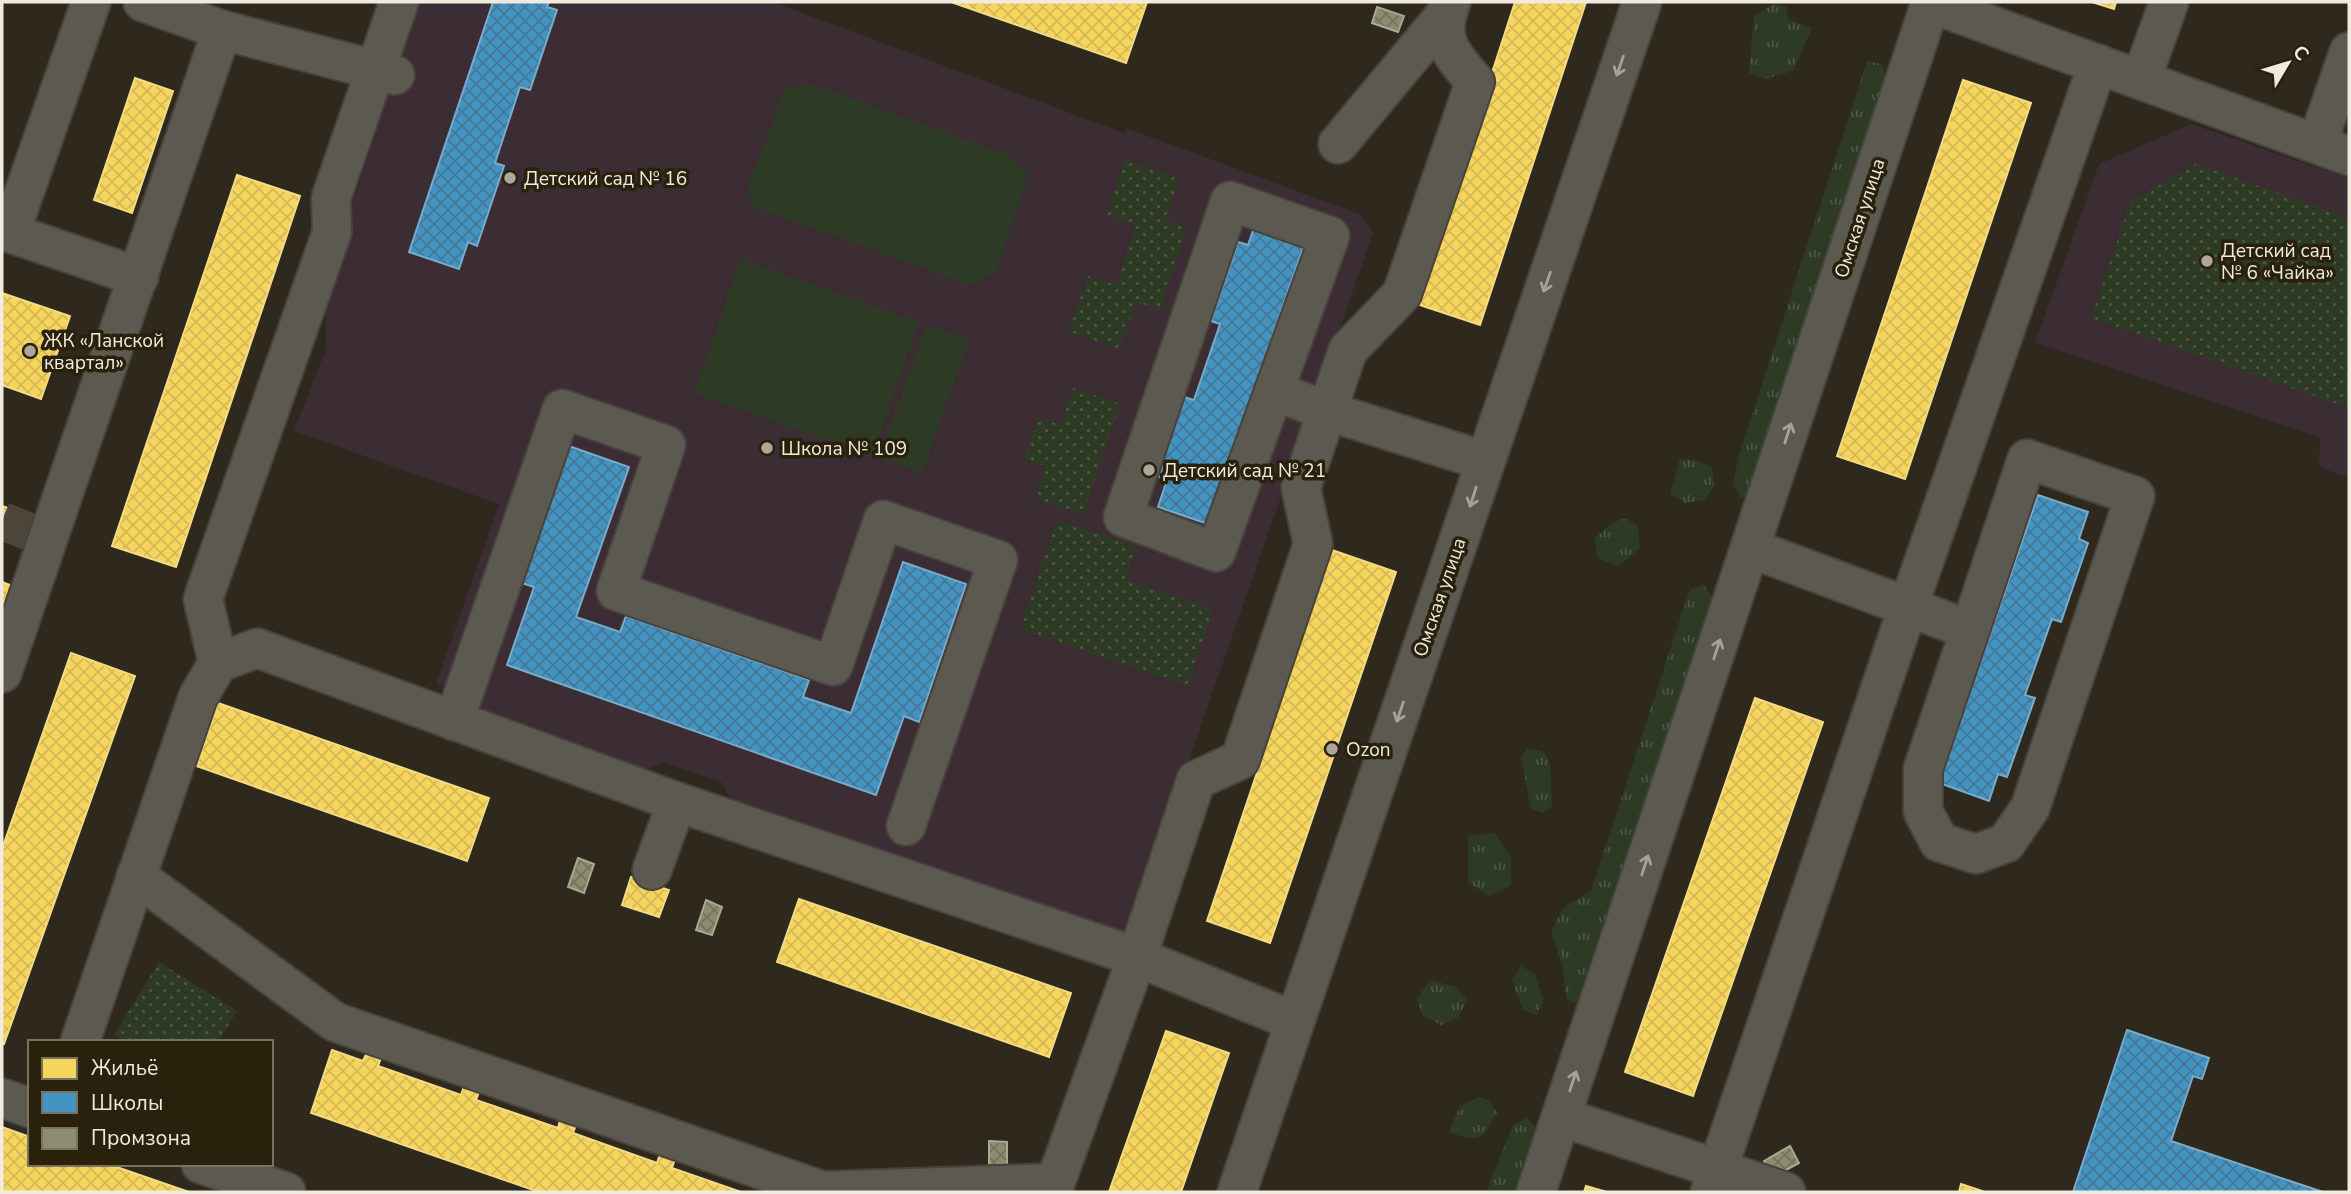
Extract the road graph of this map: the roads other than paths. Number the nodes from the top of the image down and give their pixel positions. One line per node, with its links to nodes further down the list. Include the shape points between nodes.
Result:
1 (91, 2): 15 (street, via 10,233)
2 (143, 2): 8 (street)
3 (399, 2): 11 (street)
4 (1642, 2): 18 (street, Омская улица, one-way to 18)
5 (2169, 2): 12 (street)
6 (1930, 3): 10 (street); 19 (street, Омская улица, one-way to 6)
7 (1448, 8): 13 (street); 17 (street, via 1447,49 1475,82 1402,294 1348,350)
8 (222, 30): 11 (street); 15 (street)
9 (2349, 52): 14 (street)
10 (2098, 64): 12 (street); 20 (street)
11 (386, 72): 22 (street, via 331,198 332,232 203,599)
12 (2141, 80): 14 (street)
13 (1338, 144)
14 (2333, 150)
15 (139, 276): 23 (street, via 39,535)
16 (1274, 391): 16 (street, via 1330,236 1230,201 1123,517 1216,552); 17 (street)
17 (1327, 411): 18 (street); 29 (street, via 1301,488 1313,544 1240,760 1196,780)
18 (1485, 461): 30 (street, Омская улица, one-way to 30)
19 (1750, 548): 20 (street); 34 (street, Омская улица, one-way to 19)
20 (1908, 607): 21 (street); 36 (street)
21 (1970, 630): 21 (street, via 2027,459 2134,496 2030,808 2006,843 1976,854 1939,842 1923,811 1923,769)
22 (218, 663): 24 (street, via 257,648); 28 (street, via 198,697)
23 (2, 673)
24 (454, 721): 25 (street); 26 (street, via 562,409 666,445 616,591 641,600 833,666 883,520 998,560)
25 (677, 802): 27 (street); 29 (street)
26 (906, 826)
27 (652, 870)
28 (136, 876): 31 (street); 37 (street, via 335,1022 823,1191)
29 (1137, 957): 30 (street); 37 (street)
30 (1294, 1021): 39 (street, Омская улица)
31 (81, 1040)
32 (2, 1098): 33 (street)
33 (28, 1107)
34 (1561, 1117): 36 (street); 40 (street, Омская улица)
35 (207, 1166): 38 (street)
36 (1714, 1180): 41 (street)
37 (1054, 1188)
38 (286, 1192)
39 (1237, 1192)
40 (1536, 1192)
41 (1787, 1192)

